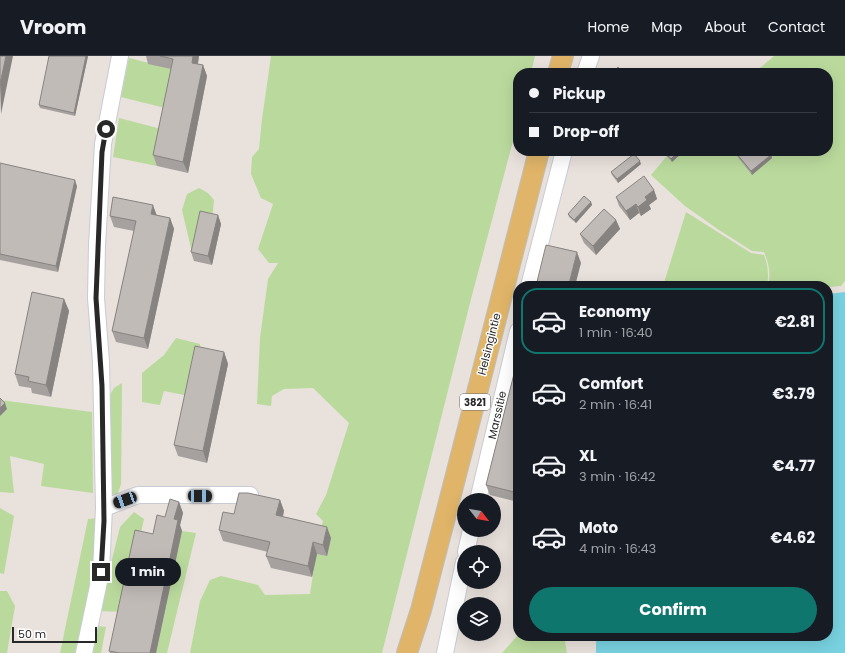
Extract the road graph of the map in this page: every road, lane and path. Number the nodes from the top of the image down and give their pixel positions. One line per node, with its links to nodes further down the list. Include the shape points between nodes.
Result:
1 (120, 56): 12 (street, via 103,144 97,245 96,298 101,367)
2 (563, 56): 4 (main road)
3 (591, 56): 5 (street)
4 (559, 68)
5 (587, 68)
6 (537, 156): 15 (main road, Helsingintie / 3821, via 448,510)
7 (563, 156): 8 (street)
8 (530, 281)
9 (513, 352): 10 (street, Marssitie)
10 (480, 493)
11 (250, 495): 12 (street, via 138,495)
12 (104, 508): 14 (street, via 101,572)
13 (458, 589): 16 (street)
14 (84, 653)
15 (407, 653)
16 (445, 653)

